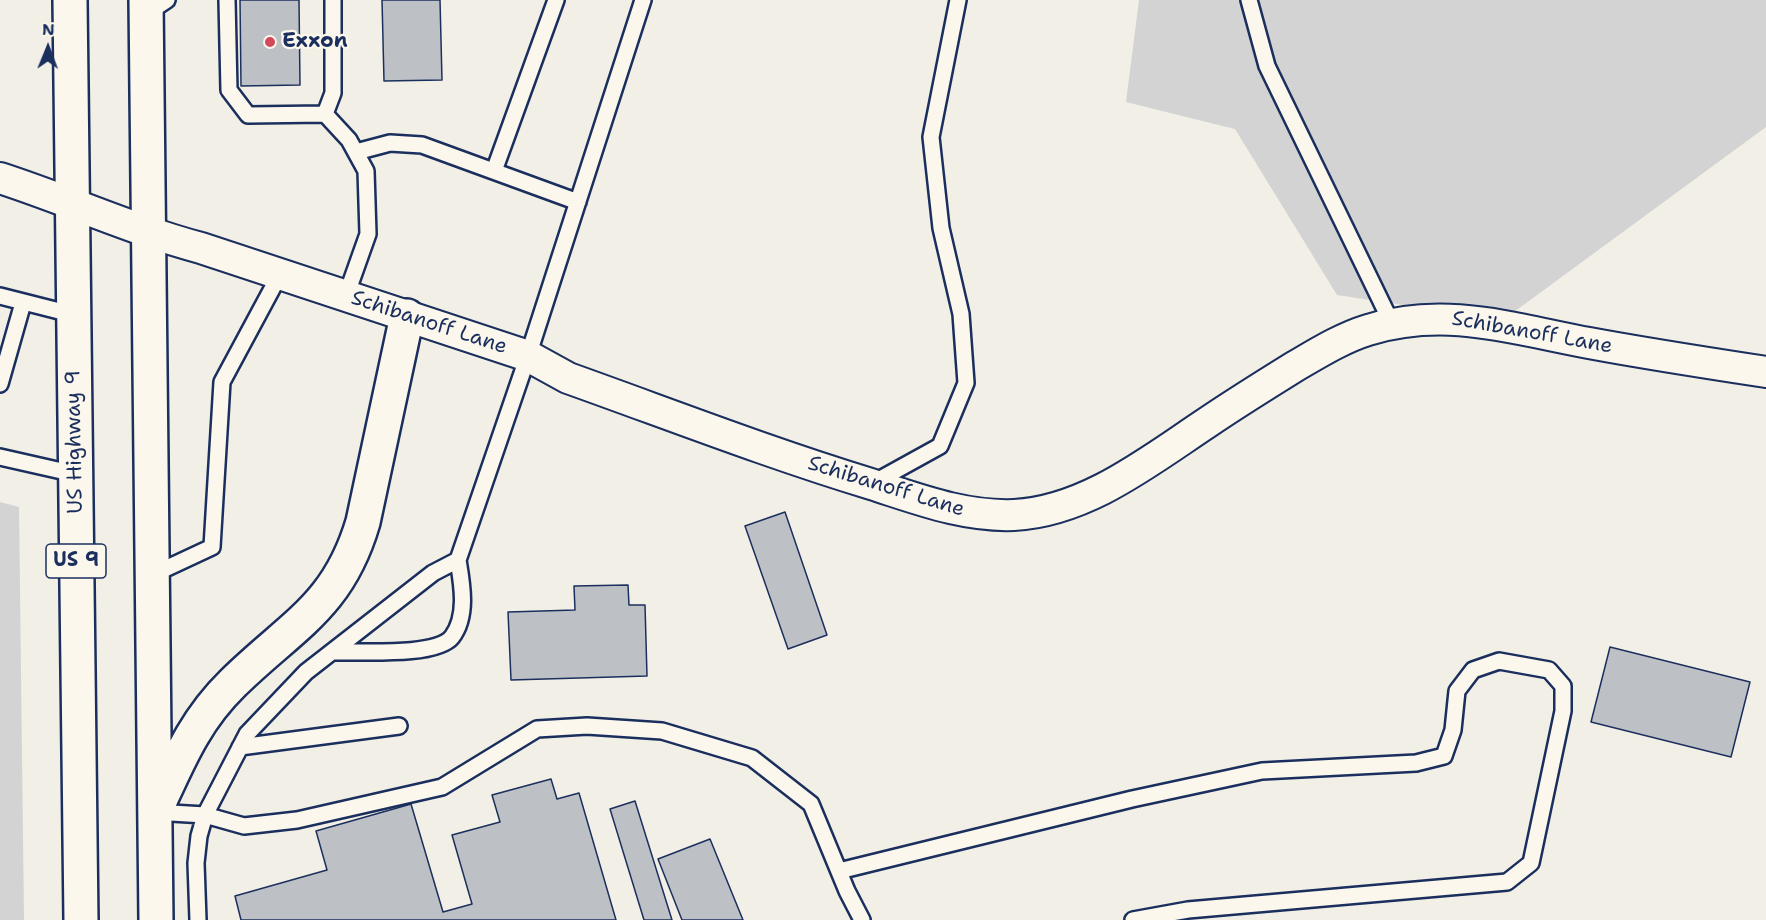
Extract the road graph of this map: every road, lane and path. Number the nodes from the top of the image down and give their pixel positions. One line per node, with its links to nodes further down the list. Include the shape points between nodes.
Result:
1 (70, 0): 13 (highway, US Highway 9 / US 9)
2 (227, 0): 9 (lane, via 229,90 248,115)
3 (333, 0): 9 (lane, via 333,93)
4 (556, 0): 11 (lane)
5 (643, 0): 14 (lane)
6 (958, 0): 28 (lane, via 931,137 941,228 961,314 966,383 940,446)
7 (1249, 0): 22 (lane, via 1267,66)
8 (153, 5): 15 (highway)
9 (325, 114): 10 (lane)
10 (356, 152): 11 (lane, via 390,143 423,145); 18 (lane, via 366,171 368,234)
11 (494, 171): 14 (lane)
12 (0, 178): 13 (street, Schibanoff Lane)
13 (74, 202): 15 (street, Schibanoff Lane); 20 (highway, US Highway 9 / US 9)
14 (578, 202): 23 (lane)
15 (148, 234): 16 (street, Schibanoff Lane); 30 (highway)
16 (280, 274): 18 (street, Schibanoff Lane); 30 (lane, via 222,382 212,547)
17 (0, 296): 19 (lane)
18 (346, 296): 21 (street, Schibanoff Lane)
19 (23, 303): 20 (lane); 25 (lane)
20 (75, 315): 27 (highway, US Highway 9 / US 9)
21 (407, 316): 23 (street, Schibanoff Lane); 34 (highway, via 363,522 343,573 317,609 232,684 190,735)
22 (1392, 324): 24 (street, Schibanoff Lane, via 1411,319 1480,321); 28 (street, Schibanoff Lane, via 1329,346 1134,471 1095,493 1056,508 1016,515 962,512)
23 (528, 356): 28 (street, Schibanoff Lane, via 568,378); 29 (lane)
24 (1766, 372)
25 (0, 384)
26 (0, 457): 27 (lane)
27 (75, 474): 37 (highway, US Highway 9 / US 9)
28 (870, 484)
29 (458, 560): 31 (lane, via 433,573); 31 (lane, via 462,603 459,623 451,638 441,645 420,649)
30 (152, 575): 34 (highway)
31 (335, 652): 33 (lane, via 306,672 269,709)
32 (399, 726): 33 (lane)
33 (240, 747): 35 (lane)
34 (154, 812): 35 (lane); 38 (highway)
35 (205, 815): 36 (lane, via 244,826 297,820 442,787 537,729 587,726 662,731 752,758 811,804); 39 (lane, via 196,864)
36 (839, 871): 40 (lane); 41 (lane, via 1262,771 1416,763 1444,756 1453,730 1457,691 1473,670 1499,661 1549,670 1563,686 1563,711 1531,863 1507,882 1188,910)
37 (81, 920)
38 (156, 920)
39 (198, 920)
40 (862, 920)
41 (1133, 920)

